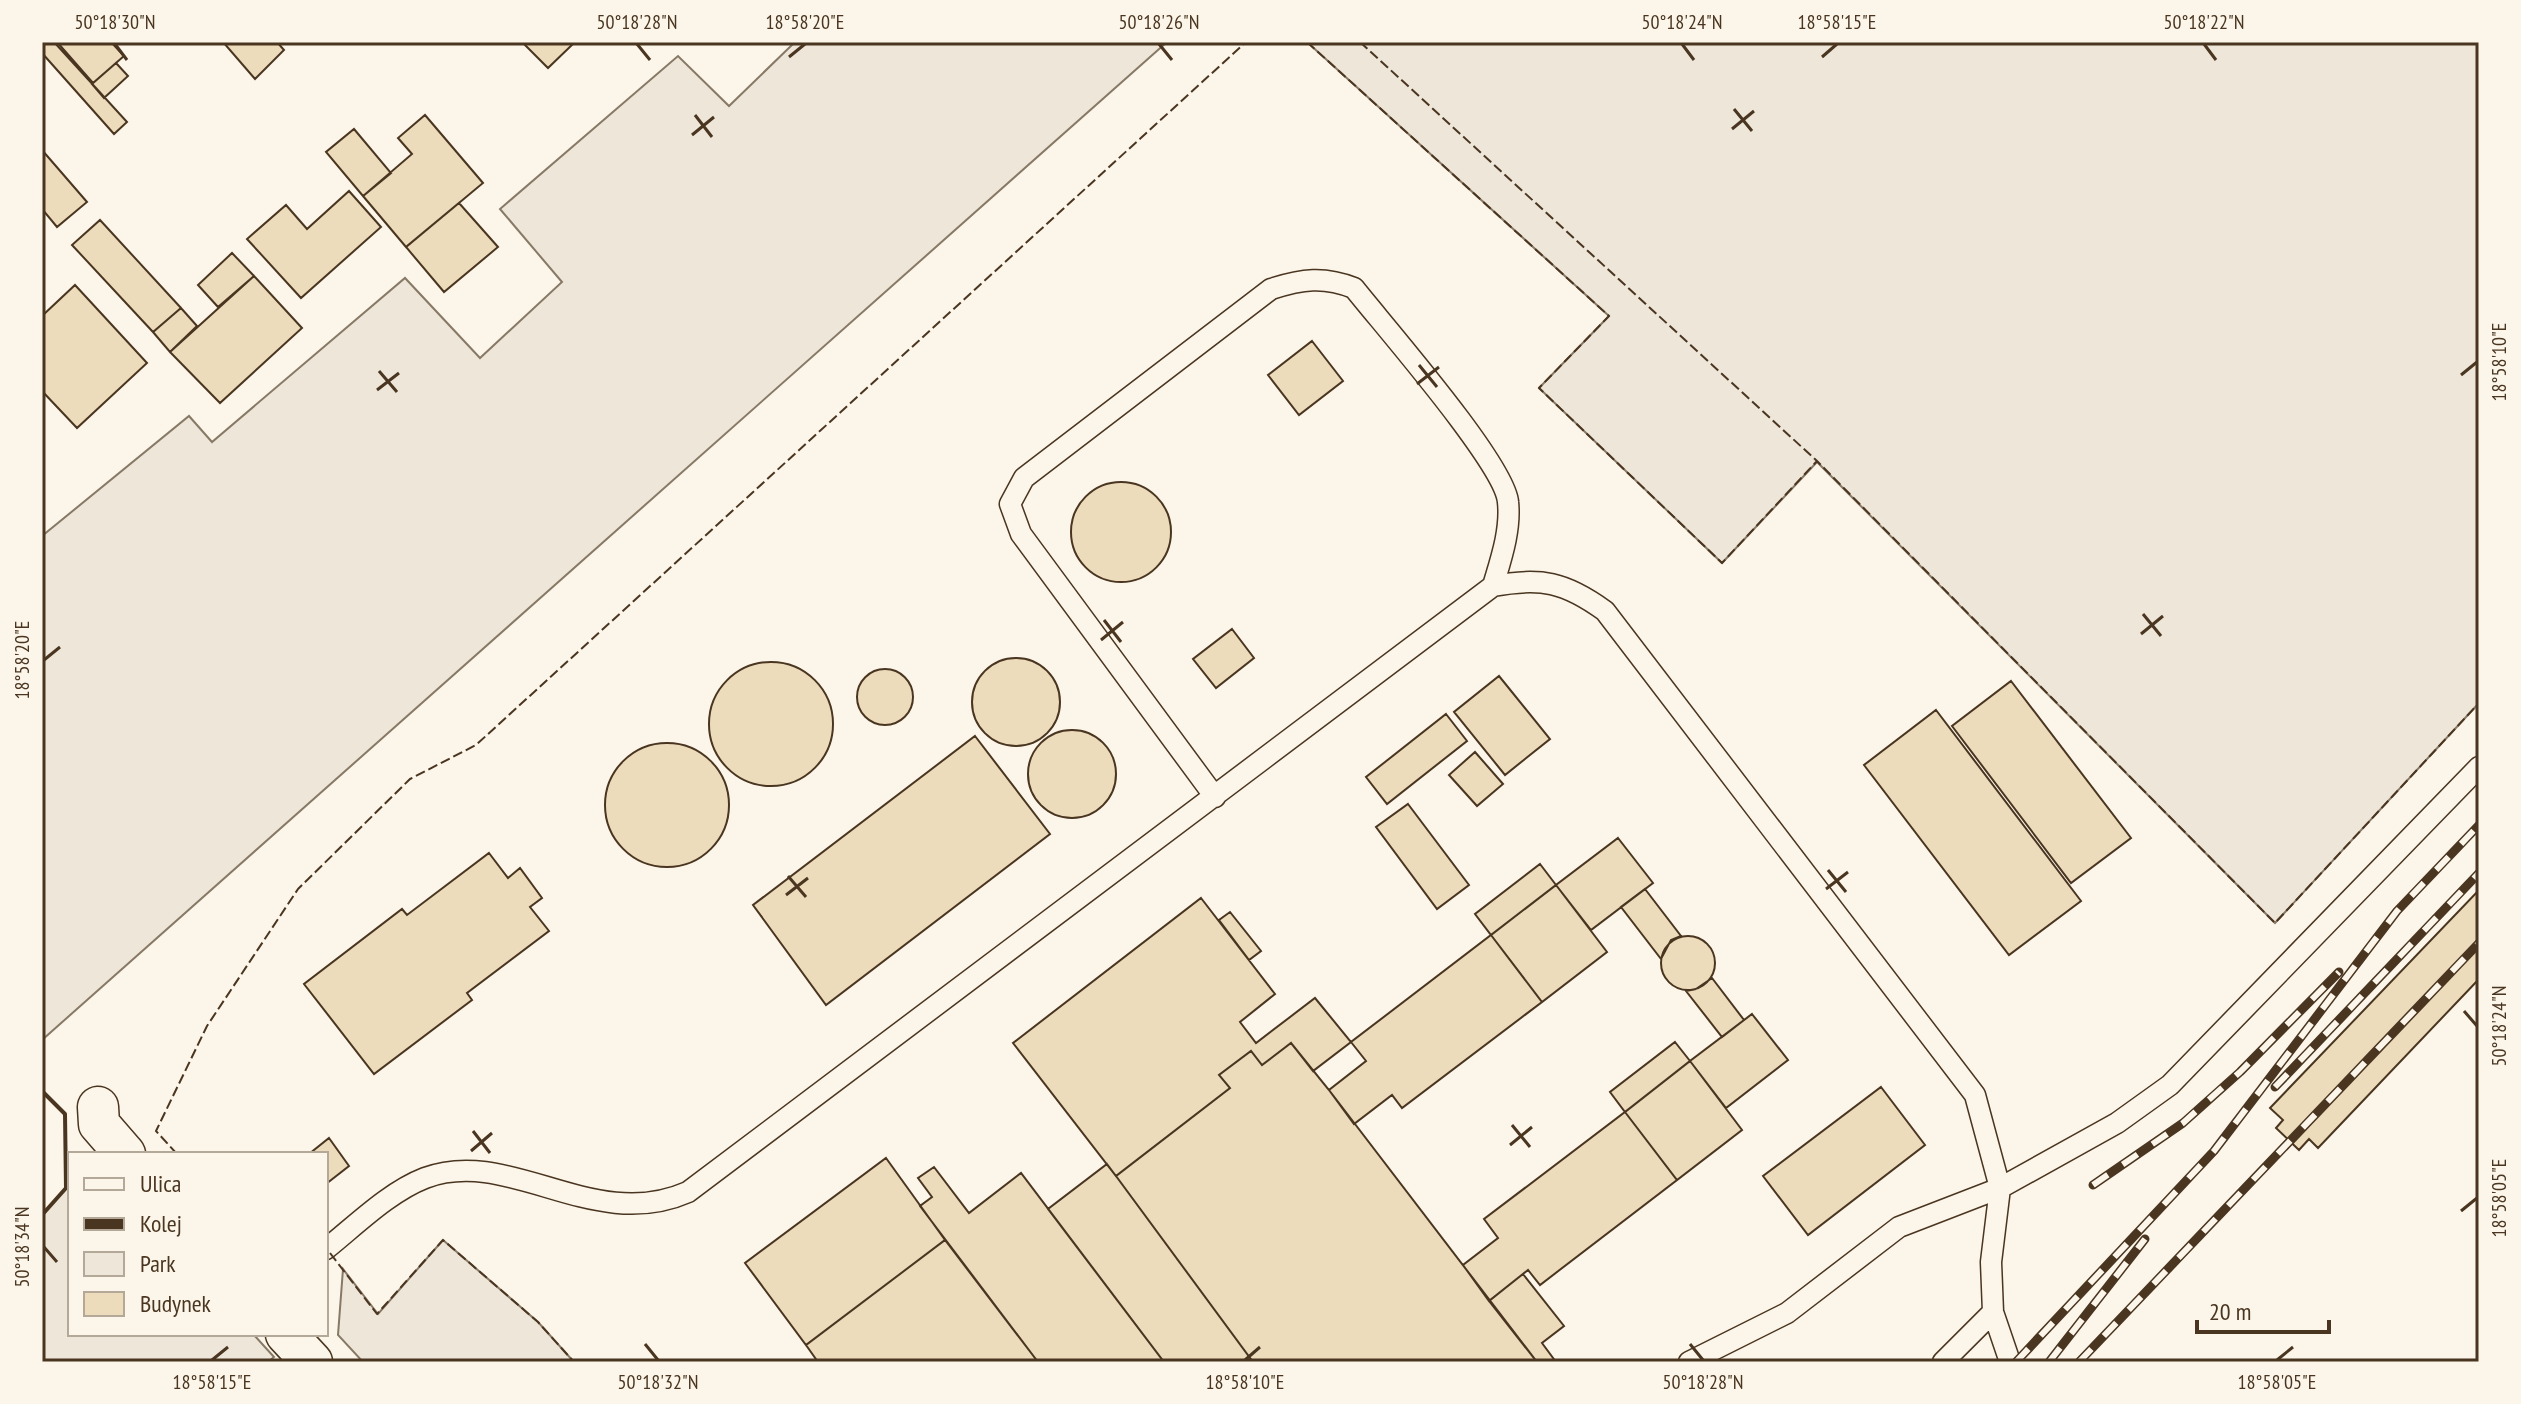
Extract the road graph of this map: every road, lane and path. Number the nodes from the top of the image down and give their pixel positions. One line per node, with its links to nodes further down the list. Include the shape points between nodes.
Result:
1 (1493, 586): 3 (lane); 3 (lane, via 1506,541 1509,499 1493,464 1354,288 1331,279 1301,279 1271,289 1246,307 1024,478 1010,504 1021,534); 6 (lane, via 1548,582 1579,592 1605,611 1975,1095)
2 (2479, 767): 6 (lane, via 2170,1085 2117,1123)
3 (1215, 797): 7 (lane, via 688,1192 662,1202 613,1204 491,1174 437,1175 392,1197)
4 (98, 1107): 5 (street, via 99,1124)
5 (123, 1152)
6 (2000, 1188): 8 (lane, via 1991,1262); 11 (lane, via 1899,1227 1787,1313)
7 (328, 1247)
8 (1993, 1312): 12 (lane); 13 (lane)
9 (288, 1336): 10 (street)
10 (312, 1362)
11 (1689, 1362)
12 (1943, 1362)
13 (2010, 1362)

